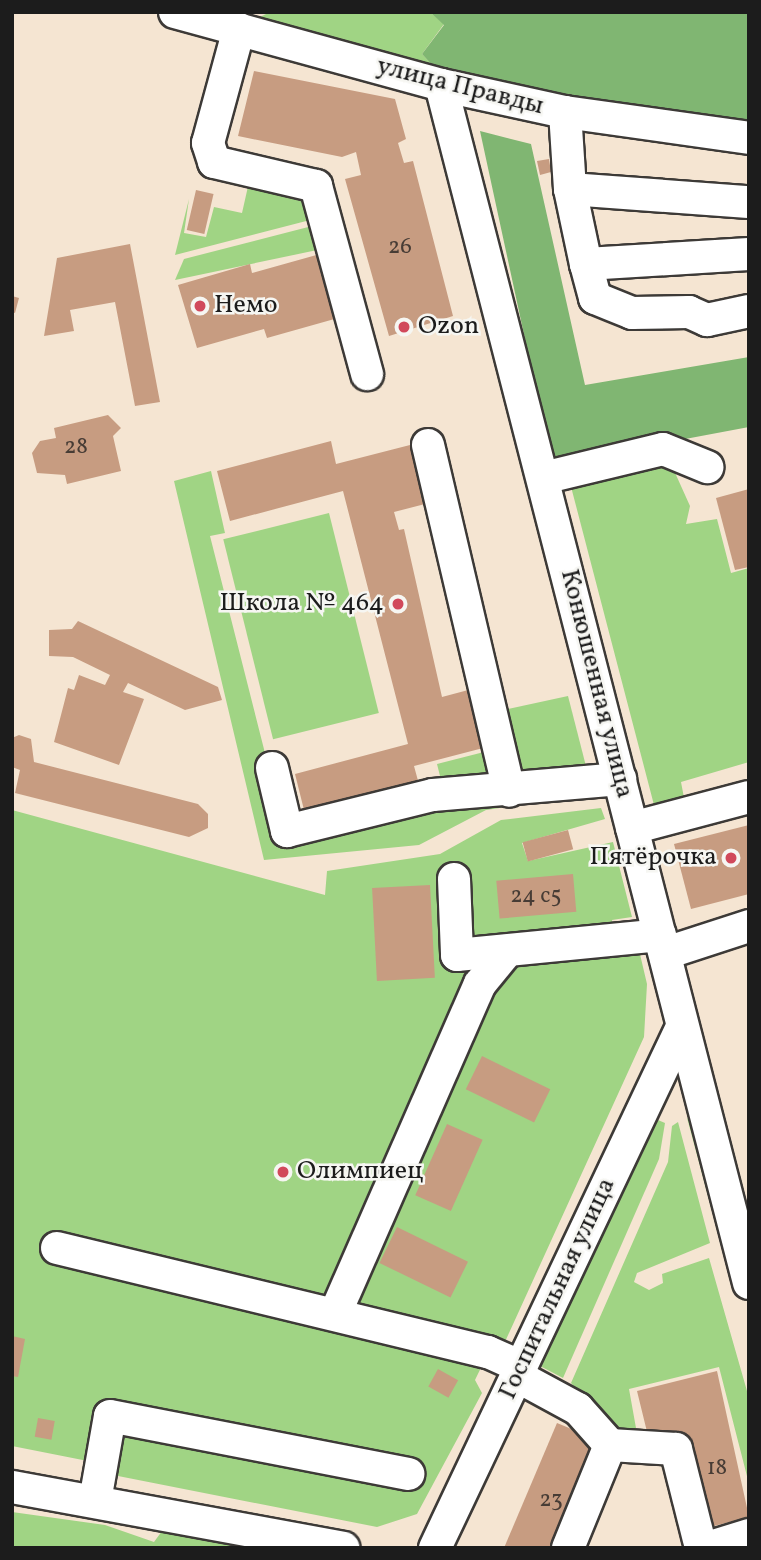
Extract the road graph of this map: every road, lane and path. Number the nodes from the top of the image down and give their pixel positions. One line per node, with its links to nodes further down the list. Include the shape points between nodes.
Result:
1 (176, 12): 2 (street, улица Правды)
2 (239, 29): 3 (street, улица Правды); 11 (street, via 208,143 214,162 316,187)
3 (441, 85): 4 (street, улица Правды); 14 (street, Конюшенная улица)
4 (565, 112): 5 (street, улица Правды); 6 (street)
5 (749, 138)
6 (570, 189): 7 (street); 9 (street)
7 (749, 202)
8 (749, 254): 9 (street)
9 (586, 264): 10 (street, via 595,298 632,313 689,312 707,320)
10 (749, 311)
11 (367, 374)
12 (428, 445): 17 (street)
13 (707, 467): 14 (street, via 663,449)
14 (543, 478): 16 (street, Конюшенная улица)
15 (272, 768): 17 (street, via 287,831 433,795)
16 (620, 779): 17 (street); 19 (street, Конюшенная улица)
17 (509, 791)
18 (749, 797): 19 (street)
19 (632, 828): 22 (street, Конюшенная улица)
20 (454, 879): 23 (street, via 457,955)
21 (749, 926): 22 (street)
22 (663, 944): 23 (street); 24 (street, Конюшенная улица)
23 (507, 951): 28 (street, via 480,984)
24 (681, 1029): 25 (street, Конюшенная улица); 29 (street, Госпитальная улица)
25 (743, 1234): 27 (street, Конюшенная улица)
26 (57, 1248): 28 (street)
27 (749, 1283)
28 (335, 1314): 29 (street, via 488,1352)
29 (519, 1371): 30 (street, via 578,1409); 36 (street, Госпитальная улица)
30 (610, 1445): 37 (street); 38 (street, via 676,1448)
31 (408, 1474): 33 (street, via 110,1416)
32 (12, 1487): 33 (street)
33 (94, 1501): 35 (street)
34 (749, 1535): 39 (street)
35 (343, 1548)
36 (435, 1548)
37 (568, 1548)
38 (701, 1548)
39 (707, 1548)

